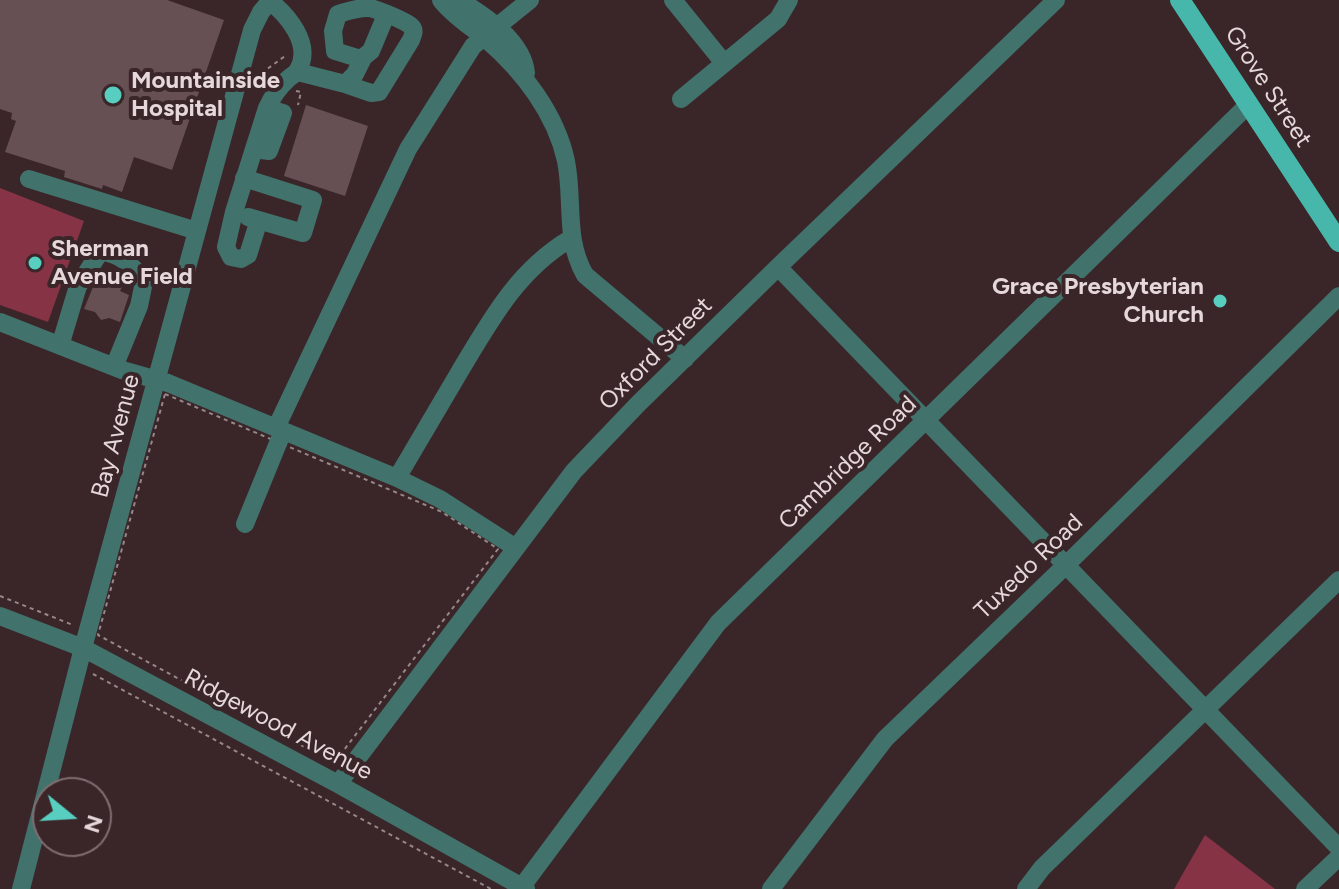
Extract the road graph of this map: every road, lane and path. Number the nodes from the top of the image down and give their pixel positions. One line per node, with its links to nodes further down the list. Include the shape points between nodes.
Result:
1 (270, 0): 14 (street, via 299,36 303,55); 23 (street, Bay Avenue, via 252,30)
2 (441, 0): 10 (street)
3 (459, 0): 10 (street)
4 (530, 0): 10 (street)
5 (673, 0): 13 (street)
6 (789, 0): 13 (street, via 778,19)
7 (1056, 0): 26 (street, Oxford Street)
8 (1180, 0): 18 (main road, Grove Street)
9 (386, 15): 12 (street); 12 (street, via 369,8 338,14 335,51); 16 (street, via 412,26 411,40 379,92)
10 (490, 31): 24 (street, via 527,79 566,161); 34 (street, via 470,50 400,164)
11 (288, 54): 15 (path)
12 (363, 58): 16 (street)
13 (724, 63): 17 (street)
14 (298, 72): 16 (street); 19 (street, via 267,108)
15 (254, 79)
16 (345, 84)
17 (681, 99)
18 (1248, 105): 25 (main road, Grove Street); 33 (street, Cambridge Road)
19 (244, 178): 21 (street); 22 (street, via 313,200 303,233)
20 (29, 179): 23 (street)
21 (234, 212): 22 (street); 22 (street, via 226,247 231,257 248,255)
22 (259, 220)
23 (197, 231): 32 (street, Bay Avenue)
24 (570, 239): 30 (street, via 585,275); 35 (street, via 525,273 501,302)
25 (1339, 242)
26 (778, 267): 30 (street, Oxford Street); 33 (street)
27 (1339, 296): 38 (street, Tuxedo Road)
28 (0, 322): 29 (street)
29 (60, 346): 31 (street); 31 (street, via 78,286 100,252 111,252 144,282)
30 (685, 359): 37 (street, Oxford Street, via 574,471)
31 (114, 367): 32 (street)
32 (156, 380): 34 (street); 43 (street, Bay Avenue)
33 (926, 420): 38 (street); 49 (street, Cambridge Road, via 718,623)
34 (284, 436): 34 (path, via 442,512 498,549 334,763 98,635 165,394); 35 (street); 36 (street)
35 (397, 478): 37 (street)
36 (253, 520)
37 (516, 548): 46 (street, Oxford Street)
38 (1066, 565): 45 (street); 52 (street, Tuxedo Road, via 885,739)
39 (1339, 580): 45 (street)
40 (0, 596): 42 (path)
41 (0, 616): 43 (street, Ridgewood Avenue)
42 (74, 625)
43 (83, 648): 46 (street, Ridgewood Avenue); 50 (street, Bay Avenue)
44 (93, 673): 51 (path)
45 (1205, 709): 47 (street); 53 (street)
46 (338, 784): 49 (street, Ridgewood Avenue)
47 (1339, 848)
48 (1339, 857): 54 (street)
49 (523, 888)
50 (21, 889)
51 (491, 889)
52 (771, 889)
53 (1026, 889)
54 (1305, 889)

